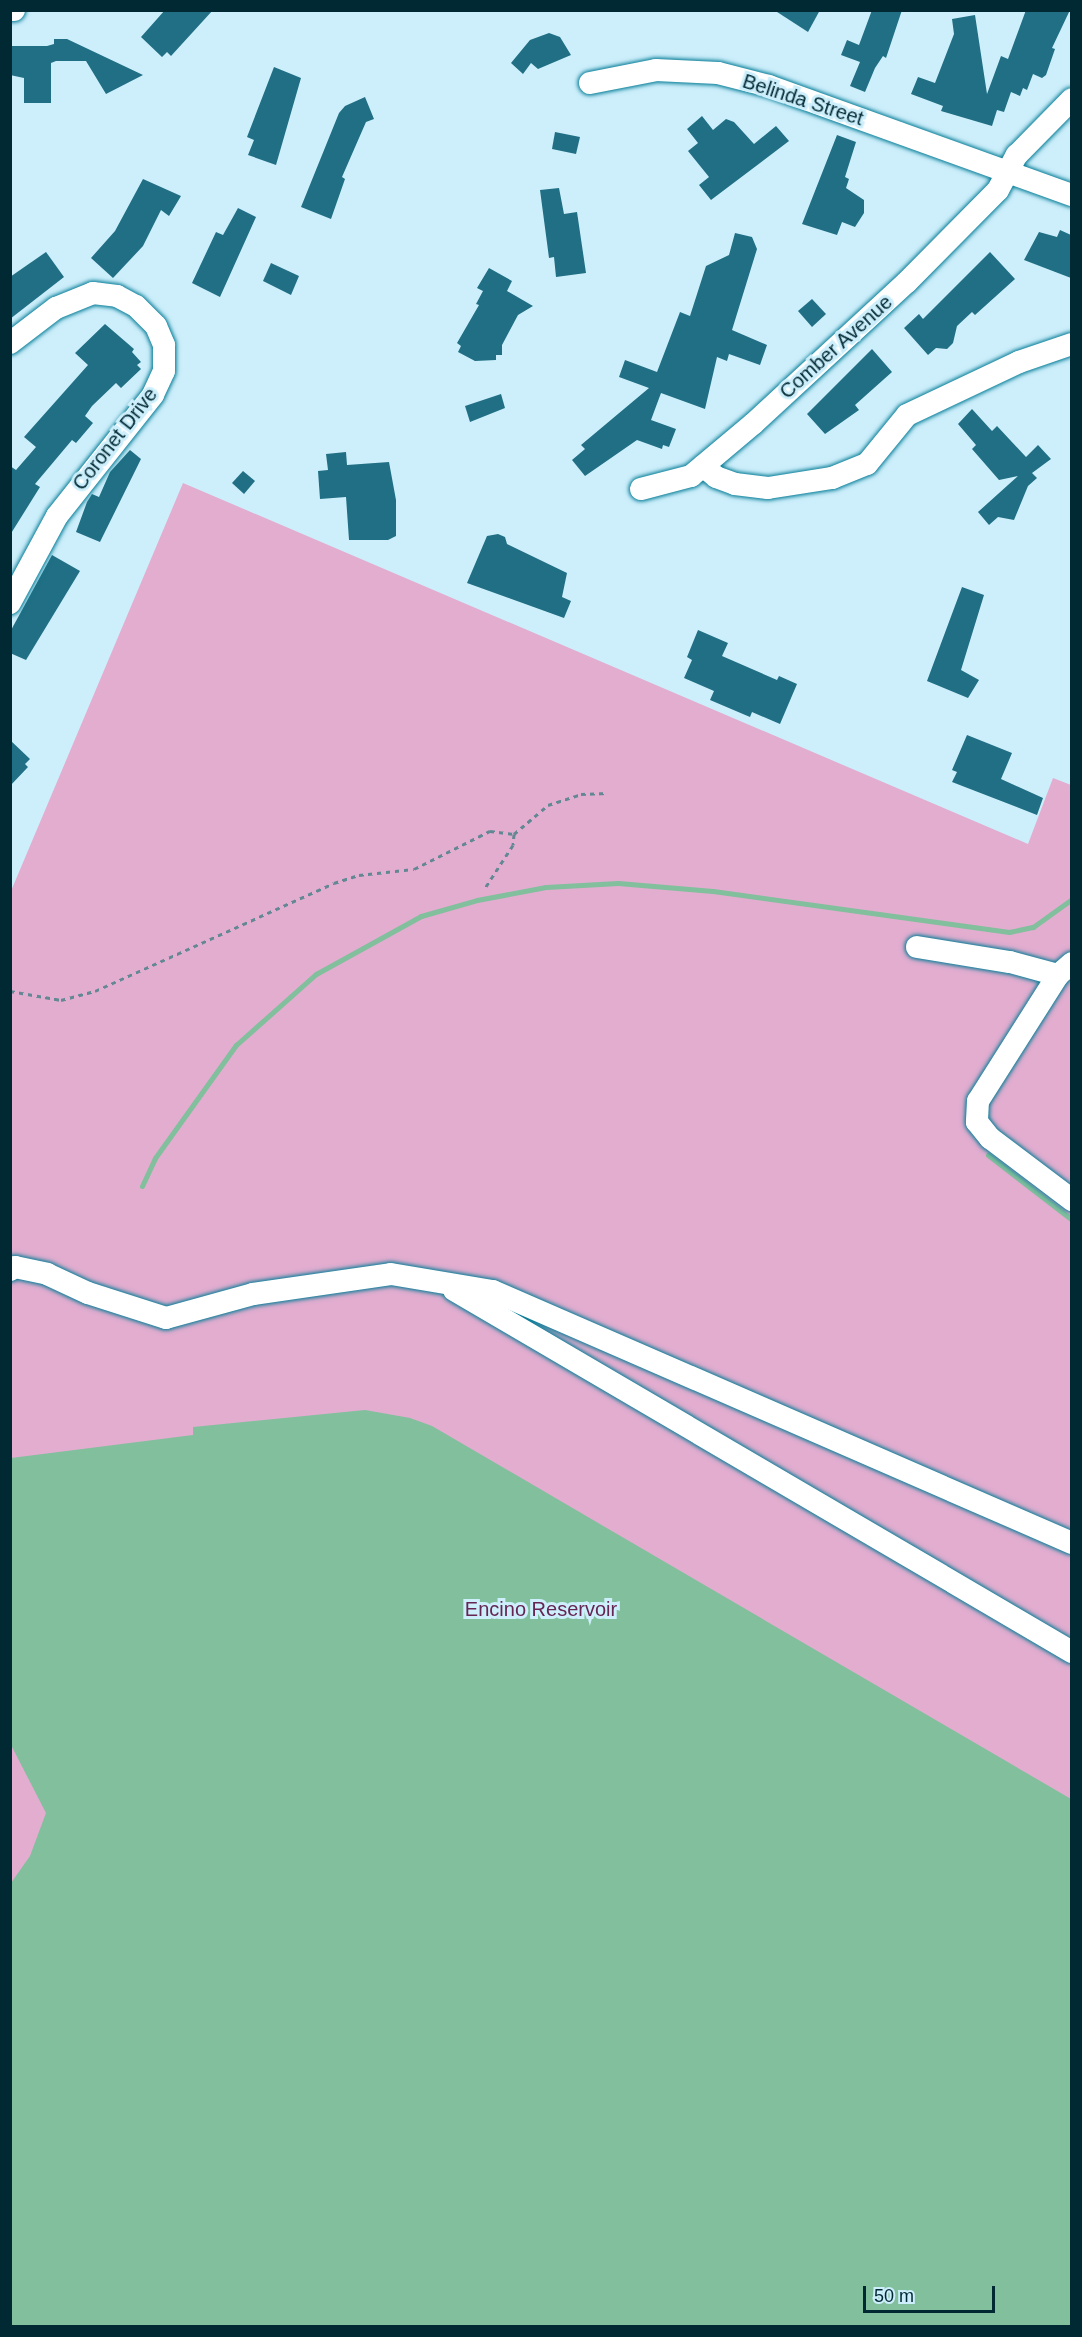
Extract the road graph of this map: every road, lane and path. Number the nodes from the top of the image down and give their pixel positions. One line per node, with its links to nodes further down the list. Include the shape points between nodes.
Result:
1 (590, 83): 3 (street, Belinda Street, via 656,70 718,73 769,86)
2 (1071, 99): 3 (street, Comber Avenue, via 1017,155)
3 (1009, 172): 4 (street, Belinda Street); 7 (street, Comber Avenue, via 998,190 907,282)
4 (1071, 195)
5 (10, 343): 9 (street, Coronet Drive, via 56,308 93,293 117,296 136,306 156,326 164,345 164,371 153,395 57,516)
6 (1071, 344): 7 (street, via 1019,362 907,415 867,464 832,478 768,488 735,484 716,477)
7 (703, 466): 8 (street, Comber Avenue, via 691,476)
8 (641, 489)
9 (10, 603)
10 (608, 793): 11 (path, via 581,794 548,805)
11 (514, 834): 12 (path, via 513,845); 15 (path, via 490,831 414,869 359,875 334,883 95,992 61,1000)
12 (485, 888)
13 (917, 947): 14 (street)
14 (1065, 969): 16 (street, via 978,1101 977,1122 990,1138)
15 (10, 991)
16 (1071, 1200)
17 (10, 1270): 18 (street, via 15,1267 47,1274 88,1293 166,1318 253,1294 357,1277 390,1274)
18 (440, 1281): 19 (street, via 493,1291); 20 (street)
19 (1071, 1544)
20 (1071, 1652)

